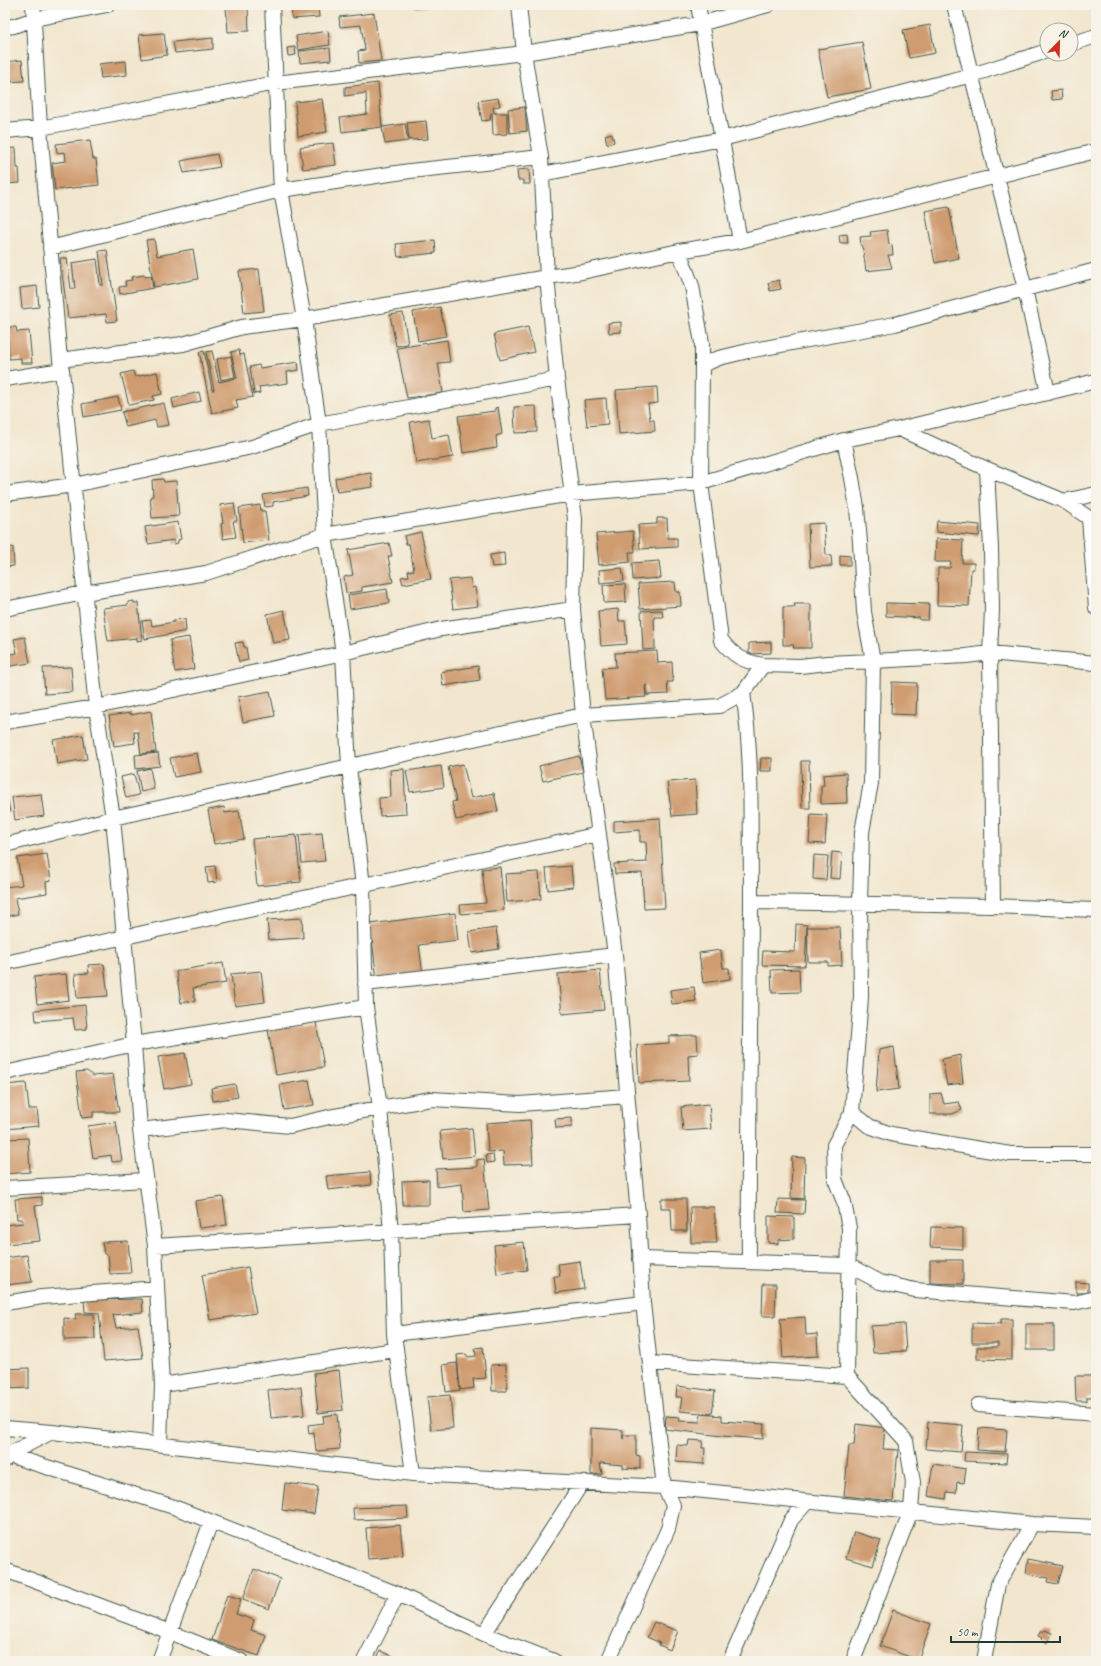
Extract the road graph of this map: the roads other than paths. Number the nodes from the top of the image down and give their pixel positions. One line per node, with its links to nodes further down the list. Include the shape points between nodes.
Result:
1 (33, 5): 8 (street)
2 (107, 5): 8 (street)
3 (272, 5): 16 (street)
4 (519, 5): 13 (street)
5 (698, 5): 9 (street)
6 (768, 5): 9 (street)
7 (954, 5): 15 (street)
8 (34, 19): 10 (street); 17 (street)
9 (700, 24): 13 (street); 19 (street)
10 (5, 27)
11 (1096, 36): 12 (street)
12 (1079, 41)
13 (524, 53): 16 (street); 21 (street)
14 (1039, 53): 15 (street)
15 (972, 74): 19 (street); 23 (street)
16 (276, 83): 17 (street); 24 (street)
17 (40, 128): 18 (street); 26 (street)
18 (5, 131)
19 (722, 138): 22 (street); 25 (street)
20 (1096, 151): 23 (street)
21 (541, 157): 22 (street); 24 (street, via 410,171)
22 (542, 174): 29 (street)
23 (997, 176): 25 (street); 30 (street)
24 (281, 190): 26 (street); 31 (street)
25 (740, 241): 27 (street)
26 (50, 248): 32 (street)
27 (679, 251): 29 (street); 33 (street, via 692,286 702,343)
28 (1096, 270): 30 (street)
29 (547, 277): 31 (street); 35 (street)
30 (1024, 289): 33 (street, via 895,324 748,351); 37 (street)
31 (304, 319): 32 (street, via 242,327 183,344); 38 (street)
32 (61, 365): 34 (street); 43 (street)
33 (702, 365): 42 (street)
34 (5, 379)
35 (557, 379): 38 (street); 45 (street)
36 (1096, 381): 37 (street)
37 (1048, 393): 39 (street)
38 (319, 424): 43 (street, via 252,447); 49 (street)
39 (899, 429): 40 (street); 41 (street)
40 (844, 440): 42 (street); 56 (street, via 857,508 864,612)
41 (987, 469): 47 (street); 55 (street, via 992,610)
42 (701, 483): 45 (street); 58 (street, via 721,640 732,654)
43 (74, 485): 44 (street); 50 (street)
44 (5, 494)
45 (571, 494): 49 (street); 53 (street, via 574,519)
46 (1096, 494): 47 (street)
47 (1064, 501): 48 (street)
48 (1093, 520): 51 (street)
49 (325, 535): 50 (street, via 206,573); 54 (street)
50 (84, 593): 52 (street); 60 (street)
51 (1096, 608)
52 (5, 609)
53 (573, 609): 54 (street, via 441,629); 61 (street)
54 (343, 653): 60 (street); 63 (street)
55 (990, 653): 56 (street); 57 (street); 70 (street)
56 (873, 661): 58 (street, via 800,666); 69 (street, via 871,783 862,832)
57 (1096, 663)
58 (763, 665): 59 (street)
59 (743, 693): 61 (street, via 719,706); 68 (street, via 750,763)
60 (96, 707): 62 (street); 64 (street)
61 (583, 715): 63 (street); 65 (street)
62 (5, 722)
63 (350, 767): 64 (street); 67 (street)
64 (114, 818): 66 (street); 72 (street)
65 (599, 834): 67 (street); 73 (street)
66 (5, 845)
67 (363, 886): 72 (street); 75 (street)
68 (751, 902): 69 (street); 90 (street)
69 (860, 903): 70 (street); 81 (street, via 861,997)
70 (993, 906): 71 (street)
71 (1096, 910)
72 (123, 936): 74 (street); 77 (street)
73 (615, 955): 75 (street); 79 (street)
74 (5, 963)
75 (365, 984): 76 (street)
76 (366, 1007): 77 (street); 80 (street)
77 (134, 1044): 78 (street); 82 (street)
78 (5, 1073)
79 (626, 1096): 80 (street, via 520,1104 431,1099); 86 (street)
80 (380, 1108): 82 (street, via 290,1126 226,1120); 87 (street)
81 (852, 1112): 83 (street, via 869,1126 898,1135 1010,1154); 91 (street, via 834,1145 835,1179 844,1202 849,1228)
82 (140, 1130): 84 (street)
83 (1096, 1154)
84 (146, 1180): 85 (street); 88 (street)
85 (5, 1188)
86 (638, 1215): 87 (street); 89 (street)
87 (391, 1232): 88 (street); 96 (street)
88 (155, 1246): 92 (street)
89 (640, 1259): 90 (street); 95 (street)
90 (749, 1262): 91 (street)
91 (848, 1265): 93 (street, via 880,1282 915,1290 1074,1303); 99 (street)
92 (157, 1288): 94 (street, via 42,1297); 100 (street)
93 (1096, 1298)
94 (5, 1303)
95 (643, 1303): 96 (street); 98 (street)
96 (394, 1334): 97 (street)
97 (395, 1350): 100 (street); 107 (street)
98 (650, 1363): 99 (street); 109 (street)
99 (847, 1376): 111 (street, via 906,1441 913,1482)
100 (162, 1385): 105 (street)
101 (978, 1405): 102 (street)
102 (1096, 1414)
103 (5, 1428): 104 (street)
104 (52, 1432): 105 (street); 106 (street)
105 (160, 1444): 107 (street)
106 (6, 1456): 112 (street, via 171,1506)
107 (413, 1474): 108 (street)
108 (582, 1482): 109 (street); 118 (street)
109 (664, 1487): 110 (street); 123 (street, via 673,1505 668,1529)
110 (807, 1502): 111 (street); 124 (street, via 790,1520)
111 (911, 1511): 113 (street); 125 (street)
112 (211, 1522): 116 (street); 117 (street)
113 (1032, 1524): 114 (street); 126 (street, via 998,1584)
114 (1096, 1527)
115 (5, 1570): 117 (street)
116 (398, 1594): 118 (street); 121 (street)
117 (170, 1632): 119 (street); 120 (street)
118 (484, 1634): 122 (street)
119 (159, 1661)
120 (241, 1661)
121 (364, 1661)
122 (554, 1661)
123 (608, 1661)
124 (730, 1661)
125 (853, 1661)
126 (984, 1661)

